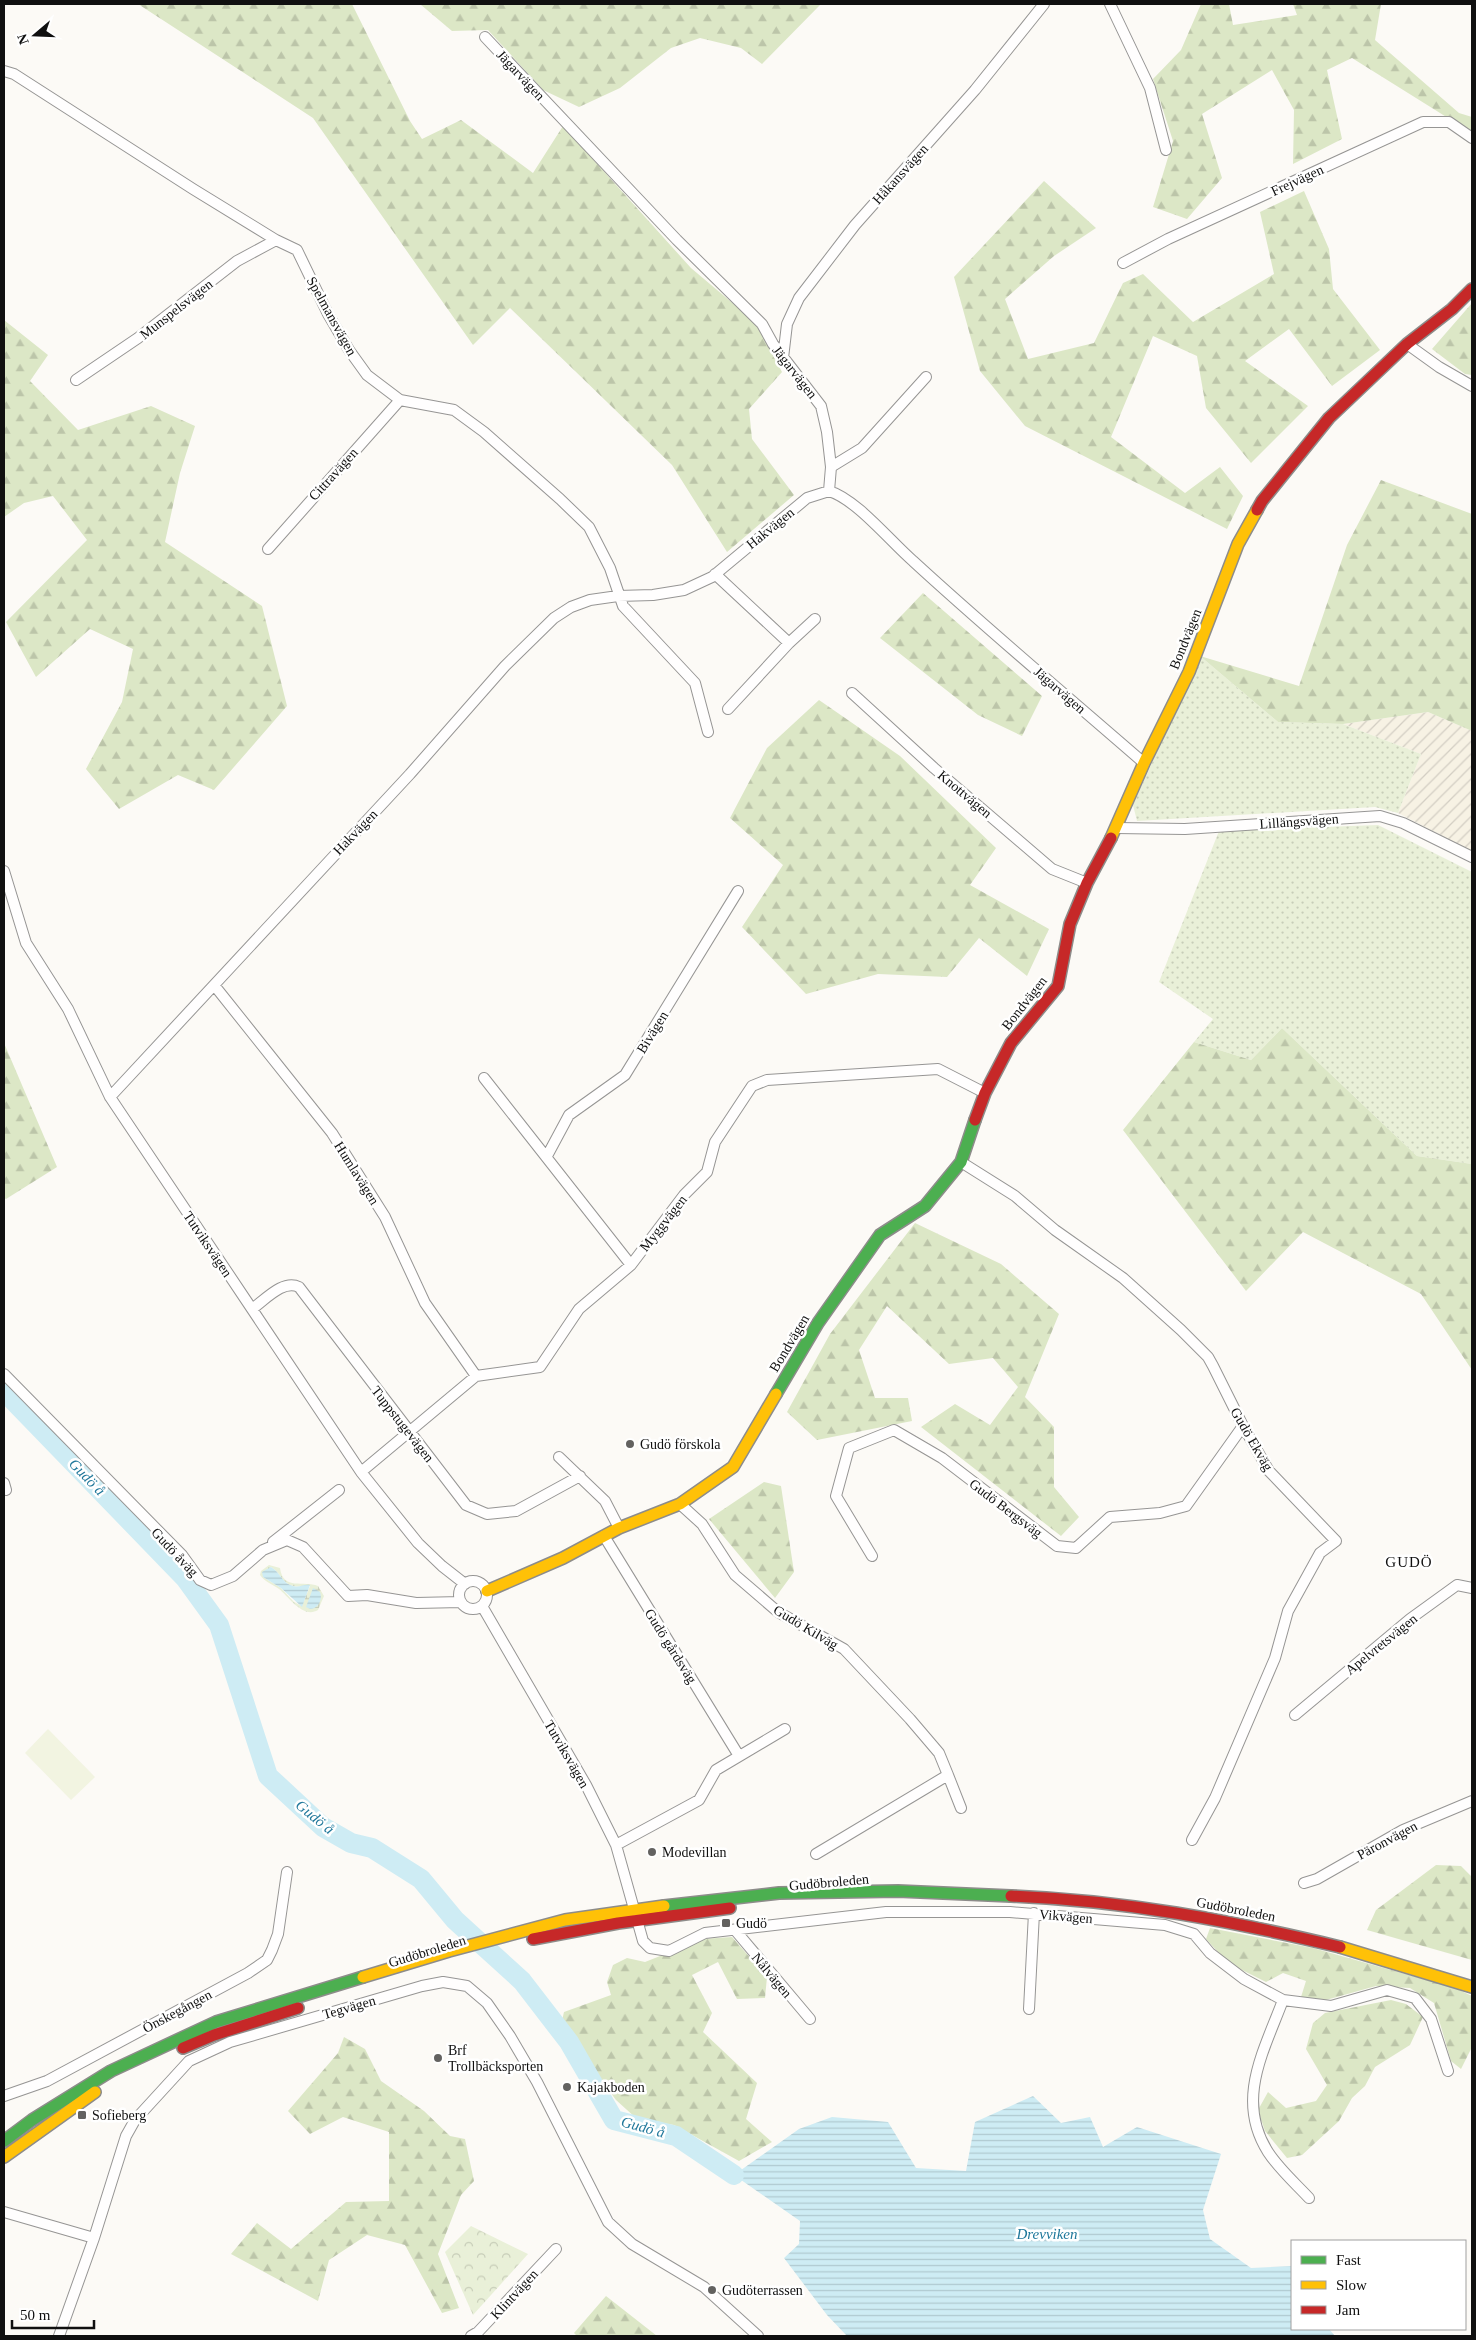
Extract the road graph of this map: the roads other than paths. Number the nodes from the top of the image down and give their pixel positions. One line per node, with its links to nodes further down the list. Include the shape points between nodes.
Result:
1 (1044, 4): 11 (street, Håkansvägen, via 975,90 854,225 799,298 788,324)
2 (1110, 4): 6 (street, via 1150,88)
3 (486, 37): 11 (street, Jägarvägen, via 677,240 762,324)
4 (4, 71): 7 (street, Spelmansvägen, via 14,74 104,134)
5 (1472, 138): 8 (street, Frejvägen, via 1450,122 1423,122 1168,239)
6 (1166, 150)
7 (276, 240): 13 (street, Munspelsvägen, via 237,261 138,338); 15 (street, Spelmansvägen, via 297,250 349,350 367,374)
8 (1122, 264)
9 (1472, 290): 10 (main road, Bondvägen)
10 (1407, 344): 14 (street); 26 (main road, Bondvägen, via 1329,418 1262,501 1238,544 1189,672)
11 (783, 358): 16 (street, Jägarvägen, via 821,406)
12 (926, 377): 16 (street, via 862,448)
13 (76, 380)
14 (1472, 386)
15 (400, 400): 18 (street, Cittravägen); 20 (street, Spelmansvägen, via 454,410 560,499 589,527 610,568)
16 (831, 467): 17 (street, Jägarvägen)
17 (828, 491): 19 (street, Hakvägen, via 807,498); 26 (street, Jägarvägen, via 852,503 913,561)
18 (268, 549)
19 (715, 574): 20 (street, Hakvägen, via 684,590); 22 (street)
20 (618, 596): 25 (street, via 623,606 695,683); 32 (street, Hakvägen, via 571,607 554,618 518,652)
21 (815, 619): 22 (street)
22 (789, 643): 24 (street)
23 (852, 693): 30 (street, Knottvägen, via 1052,869)
24 (728, 709)
25 (708, 732)
26 (1144, 763): 27 (main road, Bondvägen)
27 (1116, 828): 28 (street, Lillängsvägen, via 1185,829 1380,816 1404,823); 30 (main road, Bondvägen)
28 (1472, 857)
29 (4, 871): 35 (street, Tutviksvägen, via 26,943 68,1009)
30 (1088, 883): 34 (main road, Bondvägen, via 1070,924 1058,986 1011,1043)
31 (738, 891): 36 (street, Bivägen, via 624,1075 569,1115)
32 (214, 985): 35 (street, Hakvägen); 41 (street, Humlavägen, via 332,1133 385,1216 425,1303)
33 (484, 1078): 36 (street)
34 (985, 1093): 37 (main road, Bondvägen); 38 (street, Myggvägen, via 938,1069 767,1080 752,1086 716,1142 707,1172 684,1195)
35 (110, 1098): 39 (street, Tutviksvägen)
36 (547, 1156): 38 (street)
37 (961, 1162): 42 (street, Gudö Ekväg, via 1015,1196 1055,1230 1123,1278 1181,1330 1210,1361); 48 (main road, Bondvägen, via 925,1206 880,1235 818,1323 733,1467)
38 (631, 1265): 41 (street, Myggvägen, via 580,1309 540,1367)
39 (252, 1309): 43 (street, Tuppstugevägen, via 283,1286 292,1284 299,1287); 45 (street, Tutviksvägen)
40 (4, 1374): 51 (street, Gudö åväg, via 182,1555 200,1580 211,1585 233,1576)
41 (476, 1376): 43 (street)
42 (1243, 1426): 52 (street, Gudö Bergsväg, via 1186,1506 1160,1513 1110,1517 1076,1548 1057,1546 942,1458 894,1430 849,1448 836,1496); 64 (street, Gudö Ekväg, via 1269,1471 1336,1541 1320,1553 1288,1611 1275,1658 1215,1798)
43 (408, 1433): 45 (street); 46 (street, Tuppstugevägen, via 466,1505 488,1514 516,1511)
44 (559, 1457): 46 (street)
45 (362, 1472): 53 (street, Tutviksvägen, via 418,1543)
46 (580, 1476): 49 (street, via 605,1502)
47 (339, 1490): 51 (street)
48 (680, 1504): 49 (main road, Bondvägen); 61 (street, Gudö Kilväg, via 702,1524 736,1575 778,1612 844,1649 939,1753)
49 (619, 1528): 50 (main road, Bondvägen)
50 (604, 1536): 55 (main road, Bondvägen); 60 (street, Gudö gårdsväg)
51 (263, 1550): 56 (street, Gudö åväg, via 287,1540 303,1547 348,1596 367,1595 416,1603)
52 (872, 1556)
53 (465, 1584): 55 (street, via 475,1581 485,1586); 56 (street, via 459,1593)
54 (1472, 1588): 58 (street, Apelvretsvägen, via 1457,1585)
55 (487, 1592): 57 (street, via 488,1597)
56 (461, 1602): 57 (street, via 471,1609)
57 (482, 1606): 65 (street, Tutviksvägen, via 586,1785)
58 (1295, 1715)
59 (785, 1729): 60 (street)
60 (739, 1756): 65 (street, via 716,1770 699,1800)
61 (948, 1775): 63 (street, Gudö Kilväg); 66 (street)
62 (1472, 1801): 68 (street, Päronvägen, via 1403,1830 1317,1879)
63 (961, 1808)
64 (1192, 1840)
65 (616, 1845): 70 (street, Tutviksvägen)
66 (816, 1854)
67 (287, 1872): 78 (street, Önskegången, via 278,1934 267,1960 248,1974 47,2081)
68 (1304, 1883)
69 (1034, 1913): 71 (street, Vikvägen, via 886,1912); 74 (street, Vikvägen, via 1165,1925 1194,1934 1210,1954 1244,1980); 75 (street)
70 (636, 1915): 71 (street, Vikvägen, via 643,1941 650,1948 668,1951 704,1934); 72 (main road, Gudöbroleden); 73 (main road, Gudöbroleden, via 898,1891 1022,1896 1136,1906 1248,1925 1363,1953)
71 (735, 1930): 76 (street, Nålvägen)
72 (462, 1951): 79 (main road, Gudöbroleden, via 216,2022 111,2071); 80 (main road, Gudöbroleden, via 214,2035 115,2078)
73 (1472, 1987)
74 (1283, 2000): 77 (street, via 1331,2006 1387,1990 1415,1998 1431,2019); 81 (street, via 1251,2096 1254,2123 1268,2152)
75 (1029, 2009)
76 (810, 2019)
77 (1448, 2071)
78 (4, 2096)
79 (4, 2141)
80 (4, 2158)
81 (1309, 2198)
82 (4, 2212): 83 (street)
83 (94, 2238): 86 (street, Tegvägen); 87 (street, Tegvägen, via 126,2136 135,2120 190,2061 230,2042 443,1982 467,1986 487,2004 510,2036 608,2222 632,2244 704,2287)
84 (556, 2249): 85 (street, Klintvägen)
85 (476, 2335)
86 (59, 2336)
87 (758, 2336)

